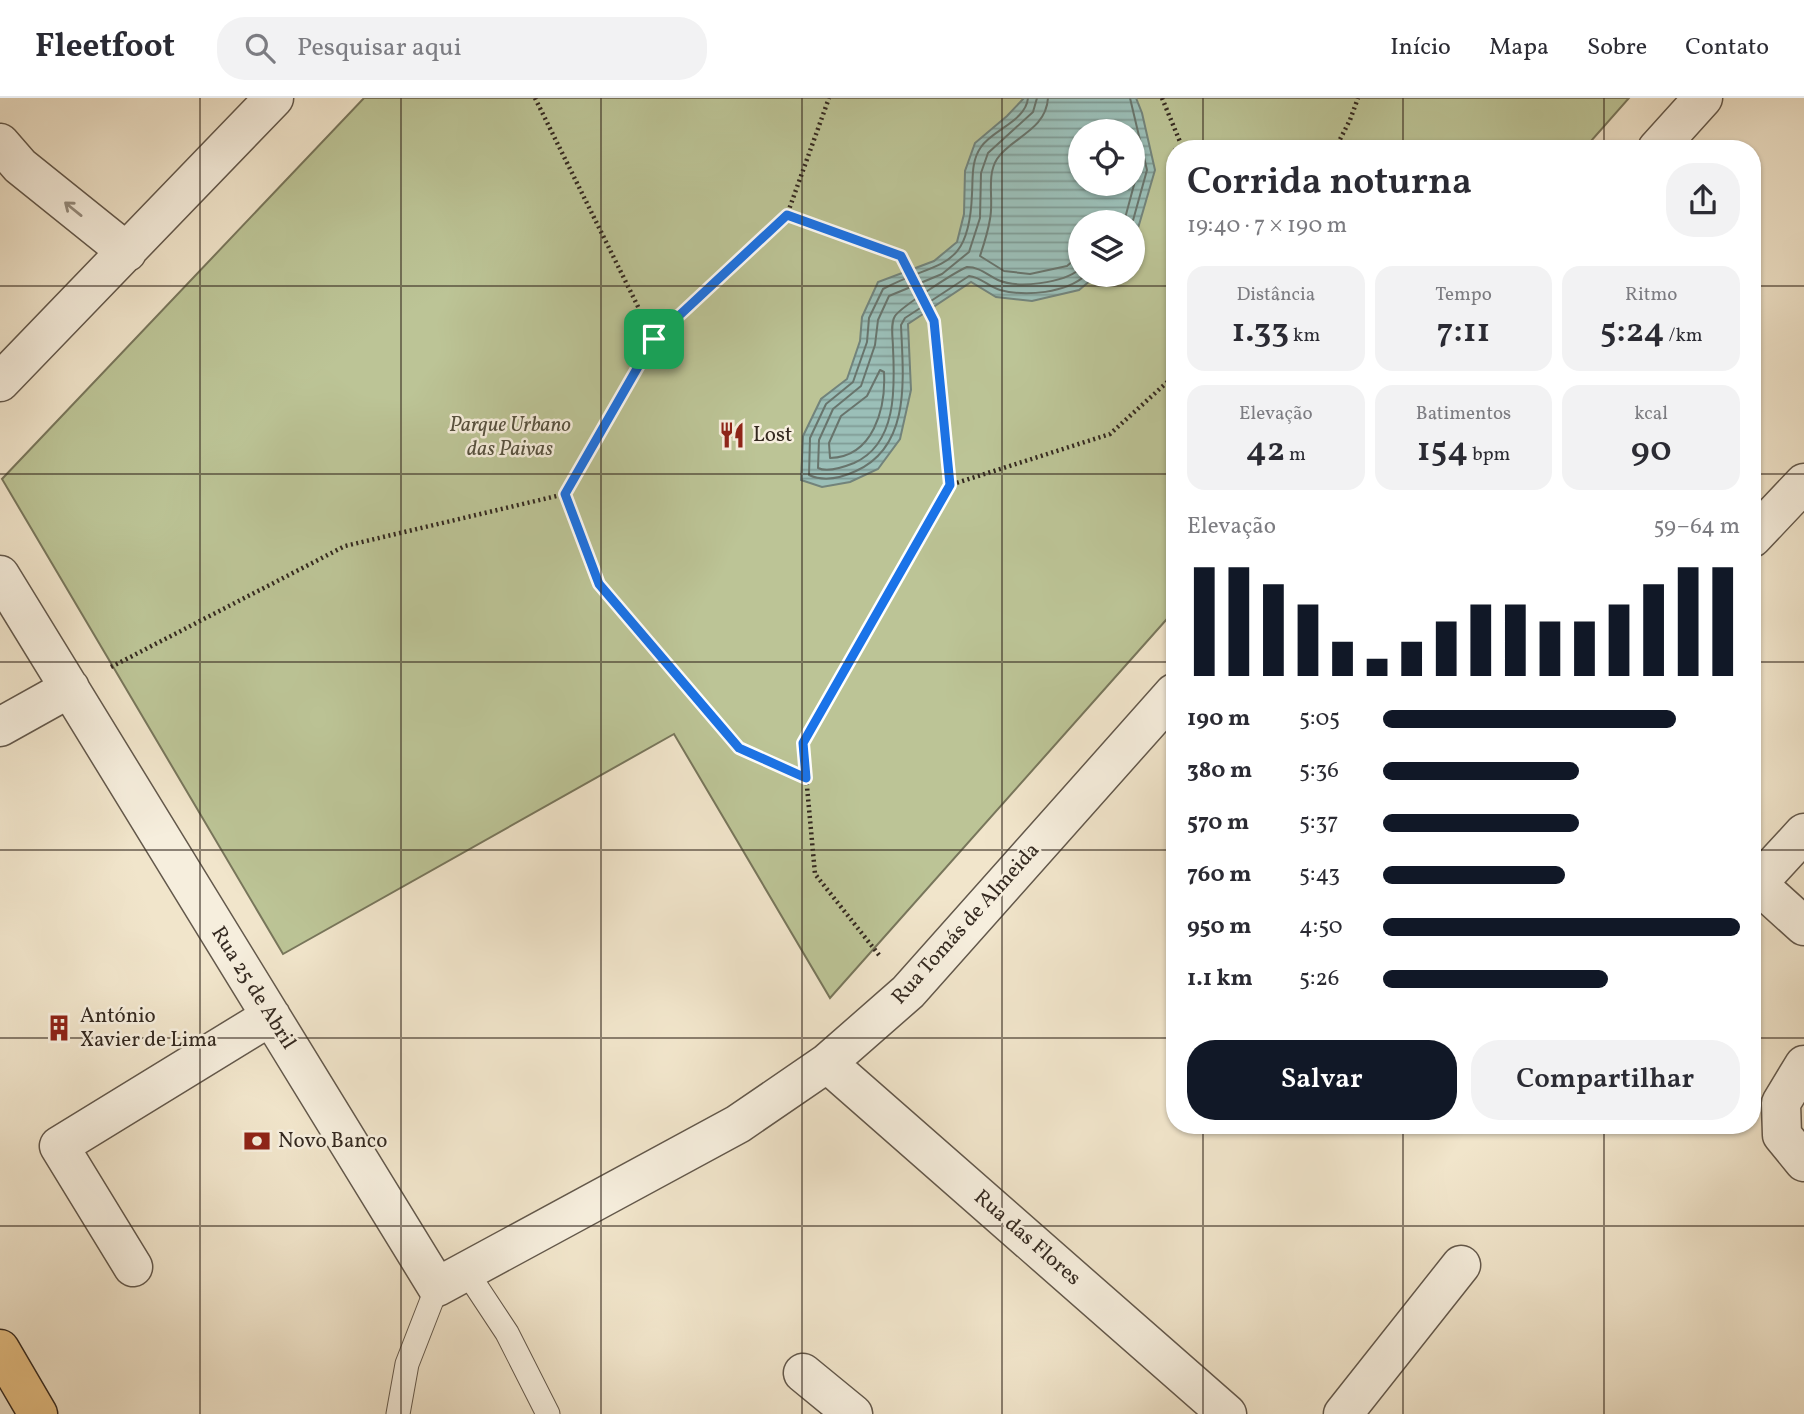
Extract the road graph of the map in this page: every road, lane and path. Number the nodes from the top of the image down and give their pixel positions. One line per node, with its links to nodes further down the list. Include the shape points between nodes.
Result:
1 (274, 98): 12 (street)
2 (535, 98): 13 (path)
3 (829, 98): 11 (path)
4 (1162, 98): 7 (path)
5 (1358, 98): 8 (path)
6 (1703, 98): 9 (street)
7 (1179, 140)
8 (1340, 140)
9 (1665, 140)
10 (0, 143): 12 (street, one-way to 10, via 20,166)
11 (787, 215): 13 (path); 17 (path, via 901,256 934,321)
12 (127, 252): 14 (street)
13 (654, 339): 18 (path)
14 (0, 382)
15 (1166, 383): 17 (path, via 1110,434)
16 (1804, 483): 19 (street)
17 (950, 485): 24 (path, via 803,743)
18 (565, 494): 21 (path, via 345,546); 24 (path, via 599,584 739,748)
19 (1761, 528)
20 (0, 575): 21 (street, Rua 25 de Abril)
21 (70, 688): 23 (street); 30 (street, Rua 25 de Abril)
22 (1166, 702): 29 (street, Rua Tomás de Almeida)
23 (0, 727)
24 (806, 778): 29 (path, via 815,874)
25 (1804, 833): 26 (street)
26 (1761, 876)
27 (1761, 887): 28 (street)
28 (1804, 926)
29 (908, 992): 31 (street, Rua Tomás de Almeida)
30 (271, 1016): 35 (street, via 59,1146); 36 (street, Rua 25 de Abril)
31 (827, 1063): 36 (street, Rua Tomás de Almeida, via 738,1124); 43 (street, Rua das Flores)
32 (1804, 1065): 33 (street, via 1781,1103 1783,1135)
33 (1804, 1162)
34 (1461, 1265): 44 (street)
35 (133, 1267)
36 (452, 1279): 40 (lane, via 407,1364); 41 (lane, Rua 25 de Abril, via 507,1333)
37 (0, 1349): 39 (main road)
38 (803, 1373): 42 (street)
39 (38, 1414)
40 (398, 1414)
41 (548, 1414)
42 (853, 1414)
43 (1227, 1414)
44 (1343, 1414)

